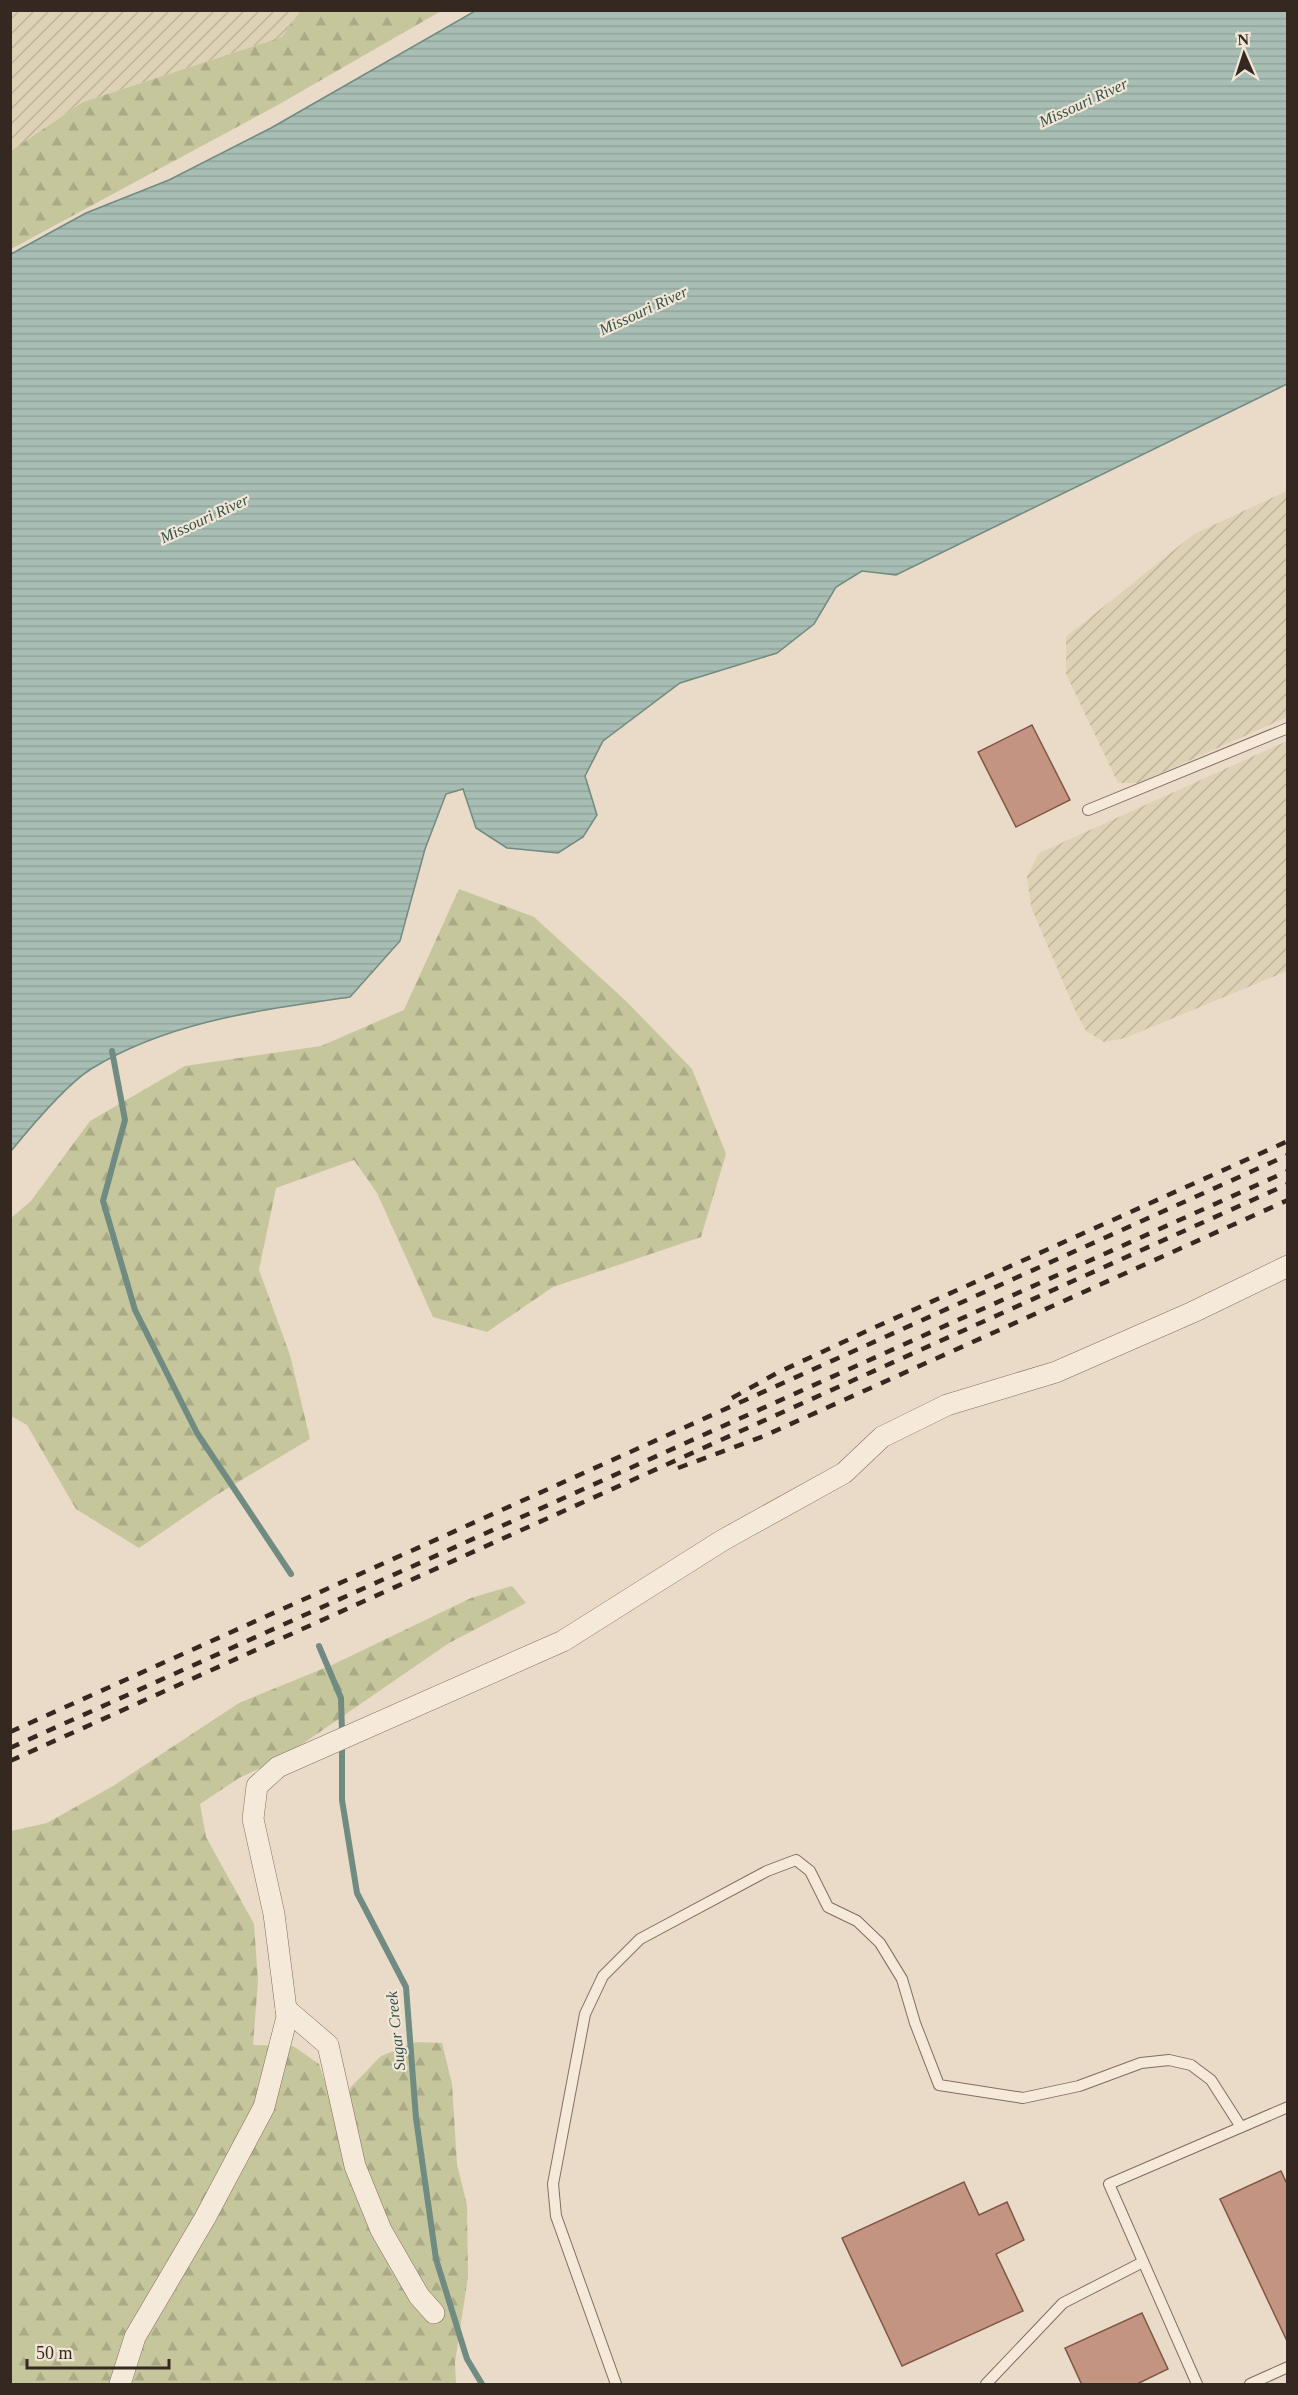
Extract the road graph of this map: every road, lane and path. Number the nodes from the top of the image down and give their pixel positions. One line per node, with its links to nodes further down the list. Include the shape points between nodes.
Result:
1 (1287, 728): 2 (lane)
2 (1088, 810)
3 (1287, 1266): 4 (street, via 1056,1372 947,1405 882,1437 844,1473 723,1540 563,1641 278,1767 257,1786 254,1819 274,1914)
4 (286, 2009): 8 (street, via 328,2045 355,2166 381,2230 419,2296); 10 (street, via 264,2107 135,2337)
5 (1287, 2107): 6 (lane)
6 (1241, 2127): 7 (lane, via 1108,2184); 11 (lane, via 1211,2080 1191,2065 1168,2060 1141,2063 1079,2085 1023,2098 939,2085 902,1979 880,1943 857,1922 828,1906 810,1871 796,1860 767,1871 640,1938 603,1977 585,2014 553,2184 556,2216)
7 (1143, 2262): 12 (lane, via 1063,2303); 13 (lane)
8 (434, 2313)
9 (1287, 2367): 14 (lane)
10 (120, 2385)
11 (616, 2385)
12 (986, 2385)
13 (1197, 2385)
14 (1250, 2385)

